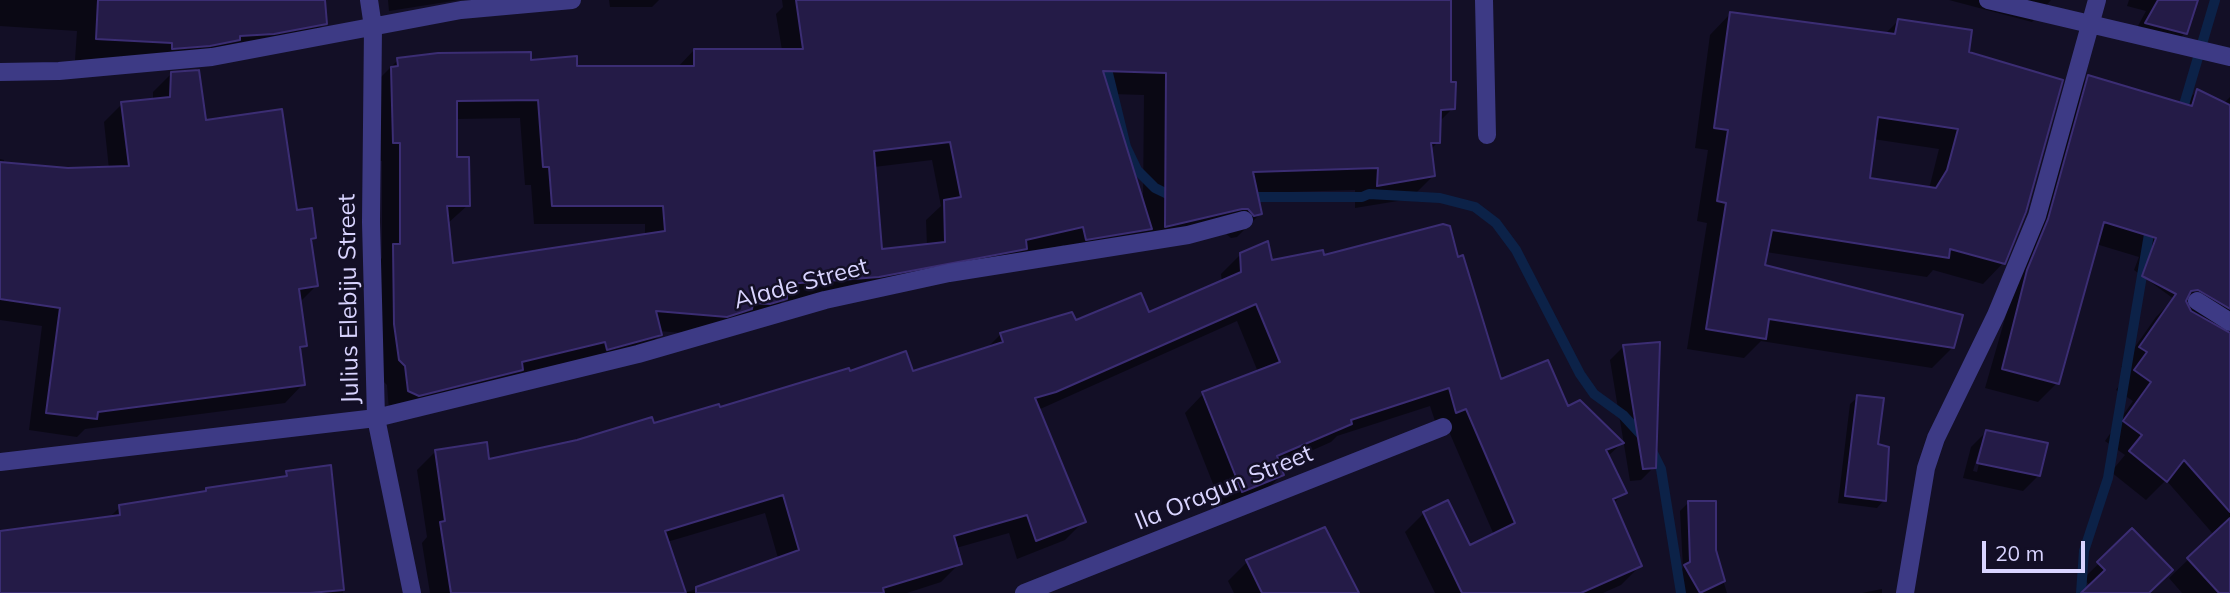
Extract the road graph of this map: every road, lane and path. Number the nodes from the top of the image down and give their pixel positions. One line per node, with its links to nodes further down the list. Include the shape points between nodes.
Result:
1 (369, 0): 7 (street, Julius Elebiju Street)
2 (572, 0): 7 (street, via 461,10)
3 (1483, 0): 10 (street)
4 (1988, 0): 6 (street)
5 (2097, 0): 6 (street)
6 (2090, 26): 8 (street); 19 (street, via 2037,216 1926,468)
7 (373, 27): 9 (street, via 212,57); 14 (street, Julius Elebiju Street)
8 (2228, 56)
9 (0, 72)
10 (1487, 135)
11 (1244, 220): 14 (street, Alade Street, via 1188,235 949,273 825,300 638,354)
12 (2197, 301): 13 (street)
13 (2230, 322)
14 (376, 418): 16 (street, Alade Street); 17 (street, Julius Elebiju Street)
15 (1443, 427): 18 (street, Ila Oragun Street)
16 (0, 462)
17 (412, 593)
18 (1024, 593)
19 (1905, 593)

